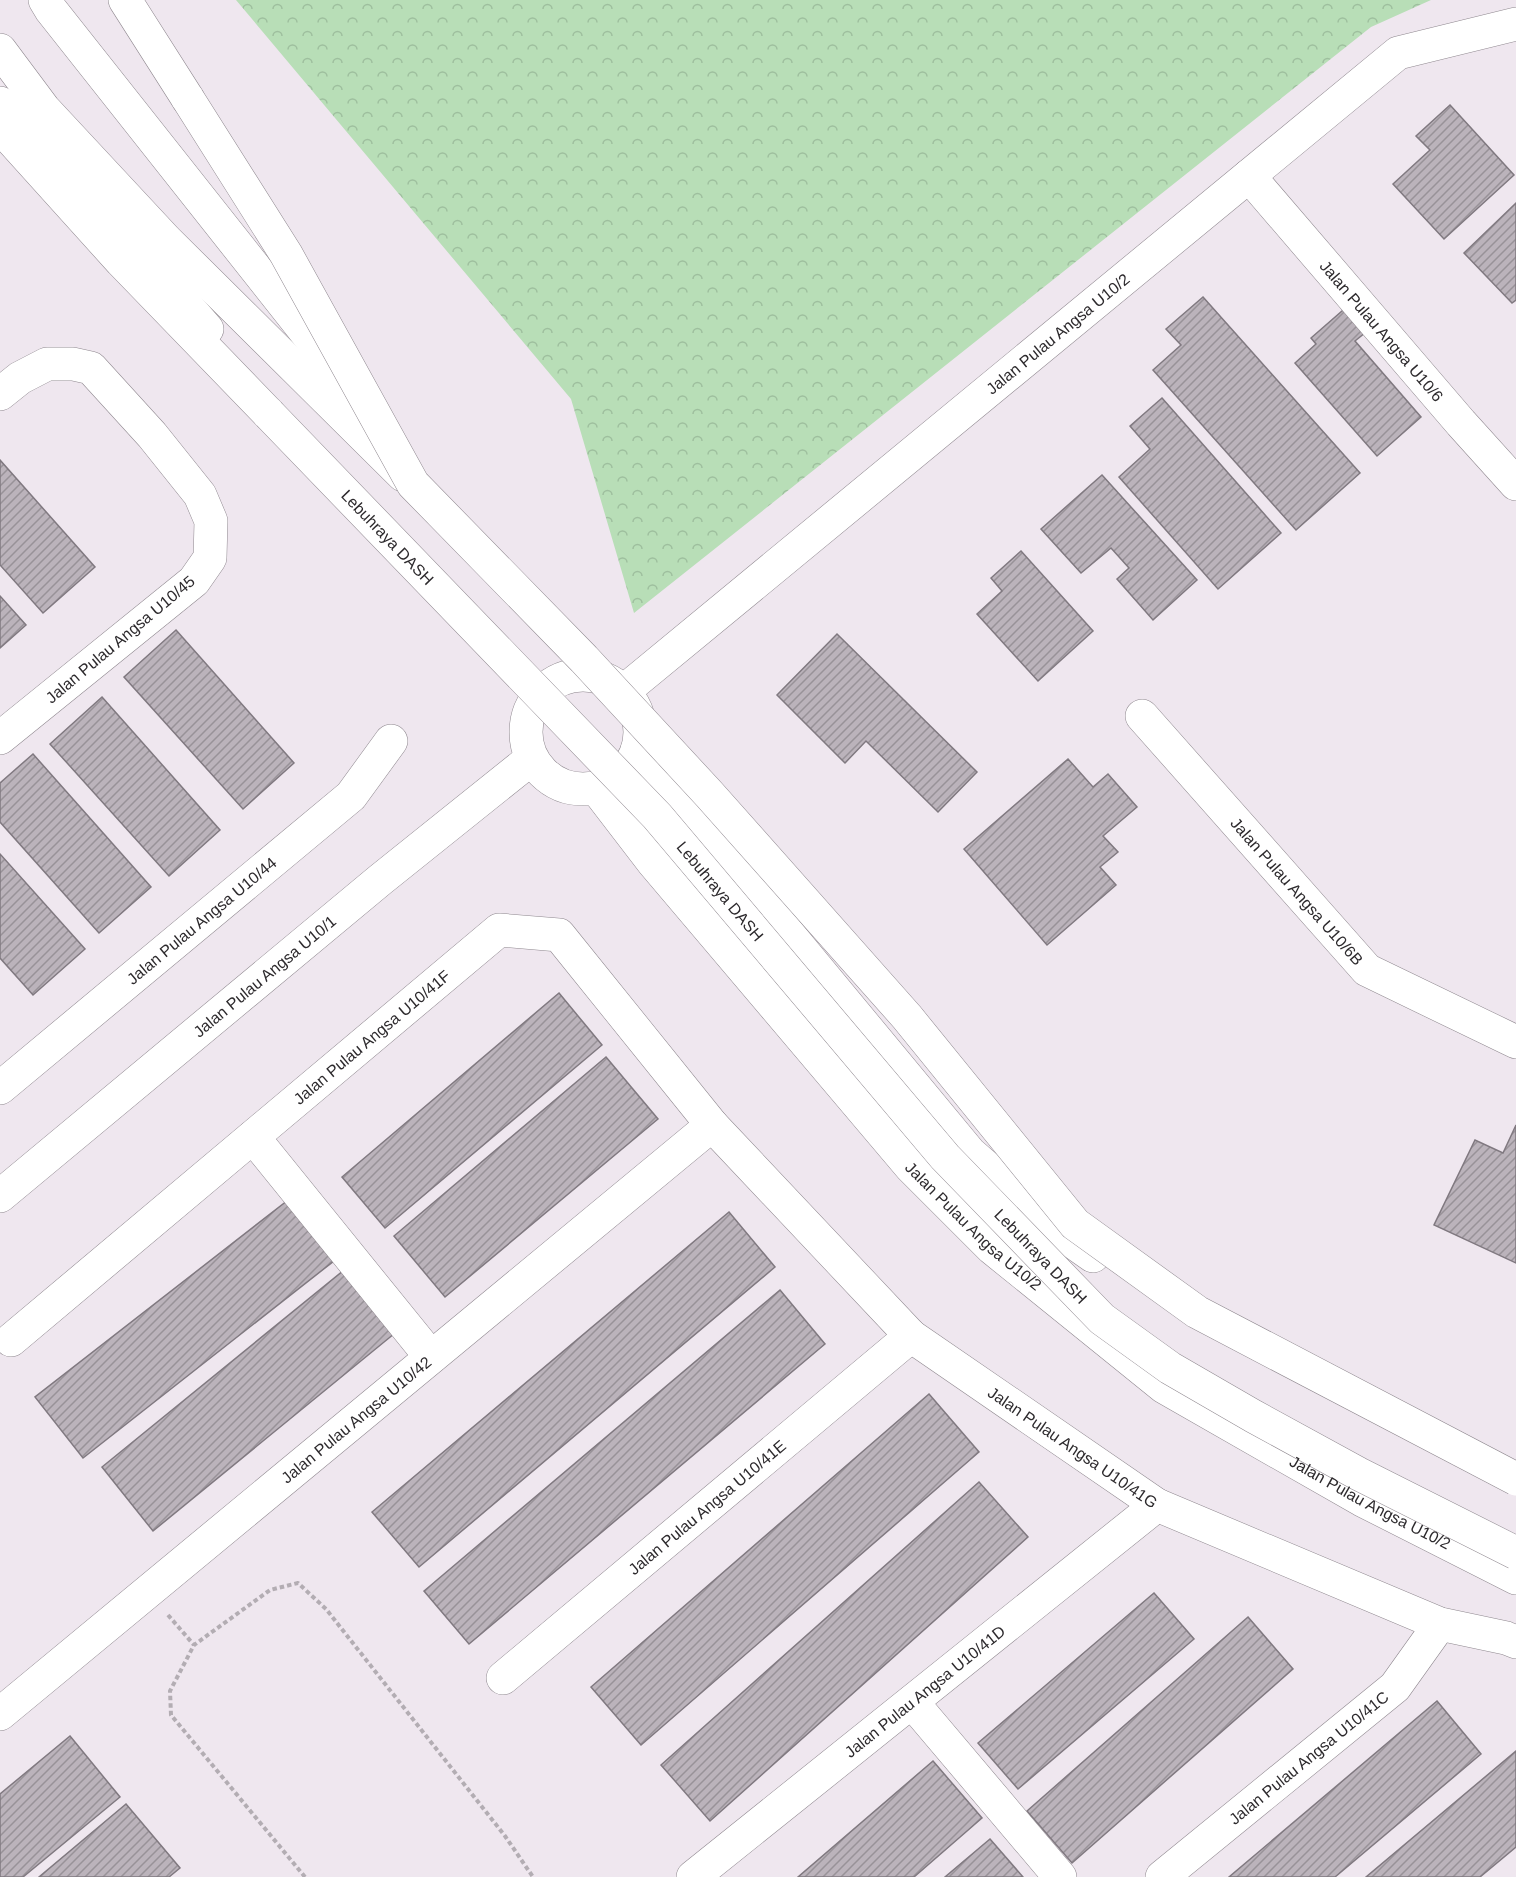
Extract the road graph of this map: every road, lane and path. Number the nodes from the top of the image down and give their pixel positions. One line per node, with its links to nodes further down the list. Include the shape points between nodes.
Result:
1 (45, 0): 11 (main road)
2 (125, 0): 9 (main road, bridge, via 286,254)
3 (1516, 24): 7 (main road, Jalan Pulau Angsa U10/2, via 1398,53)
4 (0, 50): 9 (main road, via 44,109 166,240)
5 (0, 104): 13 (main road, via 36,133)
6 (0, 127): 31 (main road, Lebuhraya DASH, bridge, via 121,261 657,816 945,1157 1102,1319 1170,1368 1253,1416)
7 (1249, 176): 10 (main road, Jalan Pulau Angsa U10/6); 12 (main road, Jalan Pulau Angsa U10/2)
8 (0, 394): 15 (main road, Jalan Pulau Angsa U10/45, via 47,364 91,368 201,495 211,521 210,558 194,581)
9 (412, 484): 28 (main road, bridge, via 584,659 717,803 908,1017 1075,1224 1197,1312)
10 (1516, 484)
11 (576, 674): 12 (main road, via 594,675); 13 (main road, via 558,679)
12 (624, 691): 17 (main road, via 639,720)
13 (531, 705): 18 (main road, via 525,723)
14 (1142, 716): 20 (main road, Jalan Pulau Angsa U10/6B, via 1367,970)
15 (0, 738)
16 (391, 741): 21 (main road, Jalan Pulau Angsa U10/44, via 351,796)
17 (637, 752): 19 (main road, via 614,781); 29 (main road, via 970,1153 1072,1242 1194,1325)
18 (531, 759): 19 (main road, via 558,784); 24 (main road, Jalan Pulau Angsa U10/1)
19 (596, 788): 32 (main road, Jalan Pulau Angsa U10/2, via 652,861 911,1167 992,1248 1164,1387 1362,1500)
20 (1516, 1042)
21 (0, 1088)
22 (712, 1125): 23 (main road, Jalan Pulau Angsa U10/41F, via 559,935 499,930); 25 (main road, Jalan Pulau Angsa U10/41G); 27 (main road, Jalan Pulau Angsa U10/42)
23 (253, 1137): 26 (main road, Jalan Pulau Angsa U10/41F); 27 (main road)
24 (0, 1196)
25 (911, 1336): 30 (main road, Jalan Pulau Angsa U10/41G); 35 (main road, Jalan Pulau Angsa U10/41E)
26 (11, 1340)
27 (431, 1357): 37 (main road, Jalan Pulau Angsa U10/42)
28 (1516, 1479)
29 (1516, 1493)
30 (1157, 1505): 33 (main road, Jalan Pulau Angsa U10/41G); 36 (main road, Jalan Pulau Angsa U10/41D)
31 (1516, 1553)
32 (1516, 1578)
33 (1440, 1624): 34 (main road, Jalan Pulau Angsa U10/41G); 42 (main road, Jalan Pulau Angsa U10/41C, via 1395,1687)
34 (1516, 1642)
35 (503, 1678)
36 (912, 1702): 40 (main road, Jalan Pulau Angsa U10/41D); 41 (main road)
37 (0, 1714)
38 (305, 1877): 39 (path, via 171,1715 170,1691 194,1645 270,1590 298,1582 326,1609)
39 (534, 1877)
40 (693, 1877)
41 (1060, 1877)
42 (1162, 1877)

